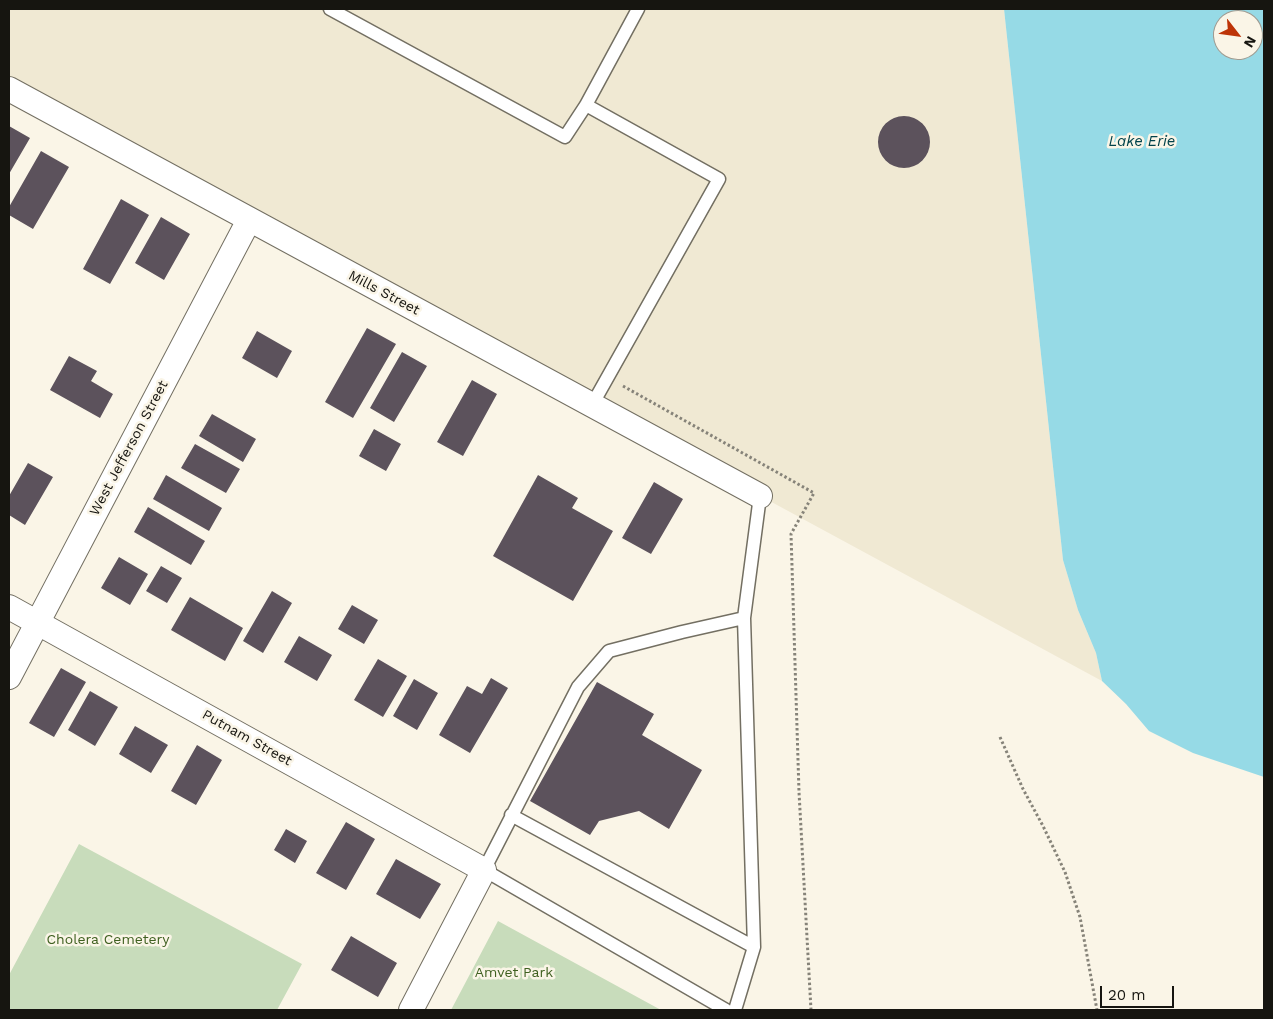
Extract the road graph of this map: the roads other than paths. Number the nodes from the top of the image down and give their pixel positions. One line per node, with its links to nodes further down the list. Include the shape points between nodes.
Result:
1 (330, 9): 4 (lane, via 565,138)
2 (638, 9): 4 (lane)
3 (9, 89): 5 (street, Mills Street)
4 (586, 105): 6 (lane, via 720,179)
5 (249, 220): 6 (street, Mills Street); 10 (street, West Jefferson Street)
6 (592, 405): 7 (street, Mills Street)
7 (760, 496): 9 (lane)
8 (9, 607): 10 (street, Putnam Street)
9 (744, 618): 12 (lane, via 609,651 578,687); 14 (lane)
10 (37, 622): 11 (street, West Jefferson Street); 13 (street, Putnam Street)
11 (9, 677)
12 (511, 816): 13 (lane); 14 (lane)
13 (484, 870): 15 (street); 16 (lane)
14 (754, 947): 17 (lane)
15 (411, 1010)
16 (726, 1010)
17 (735, 1010)

